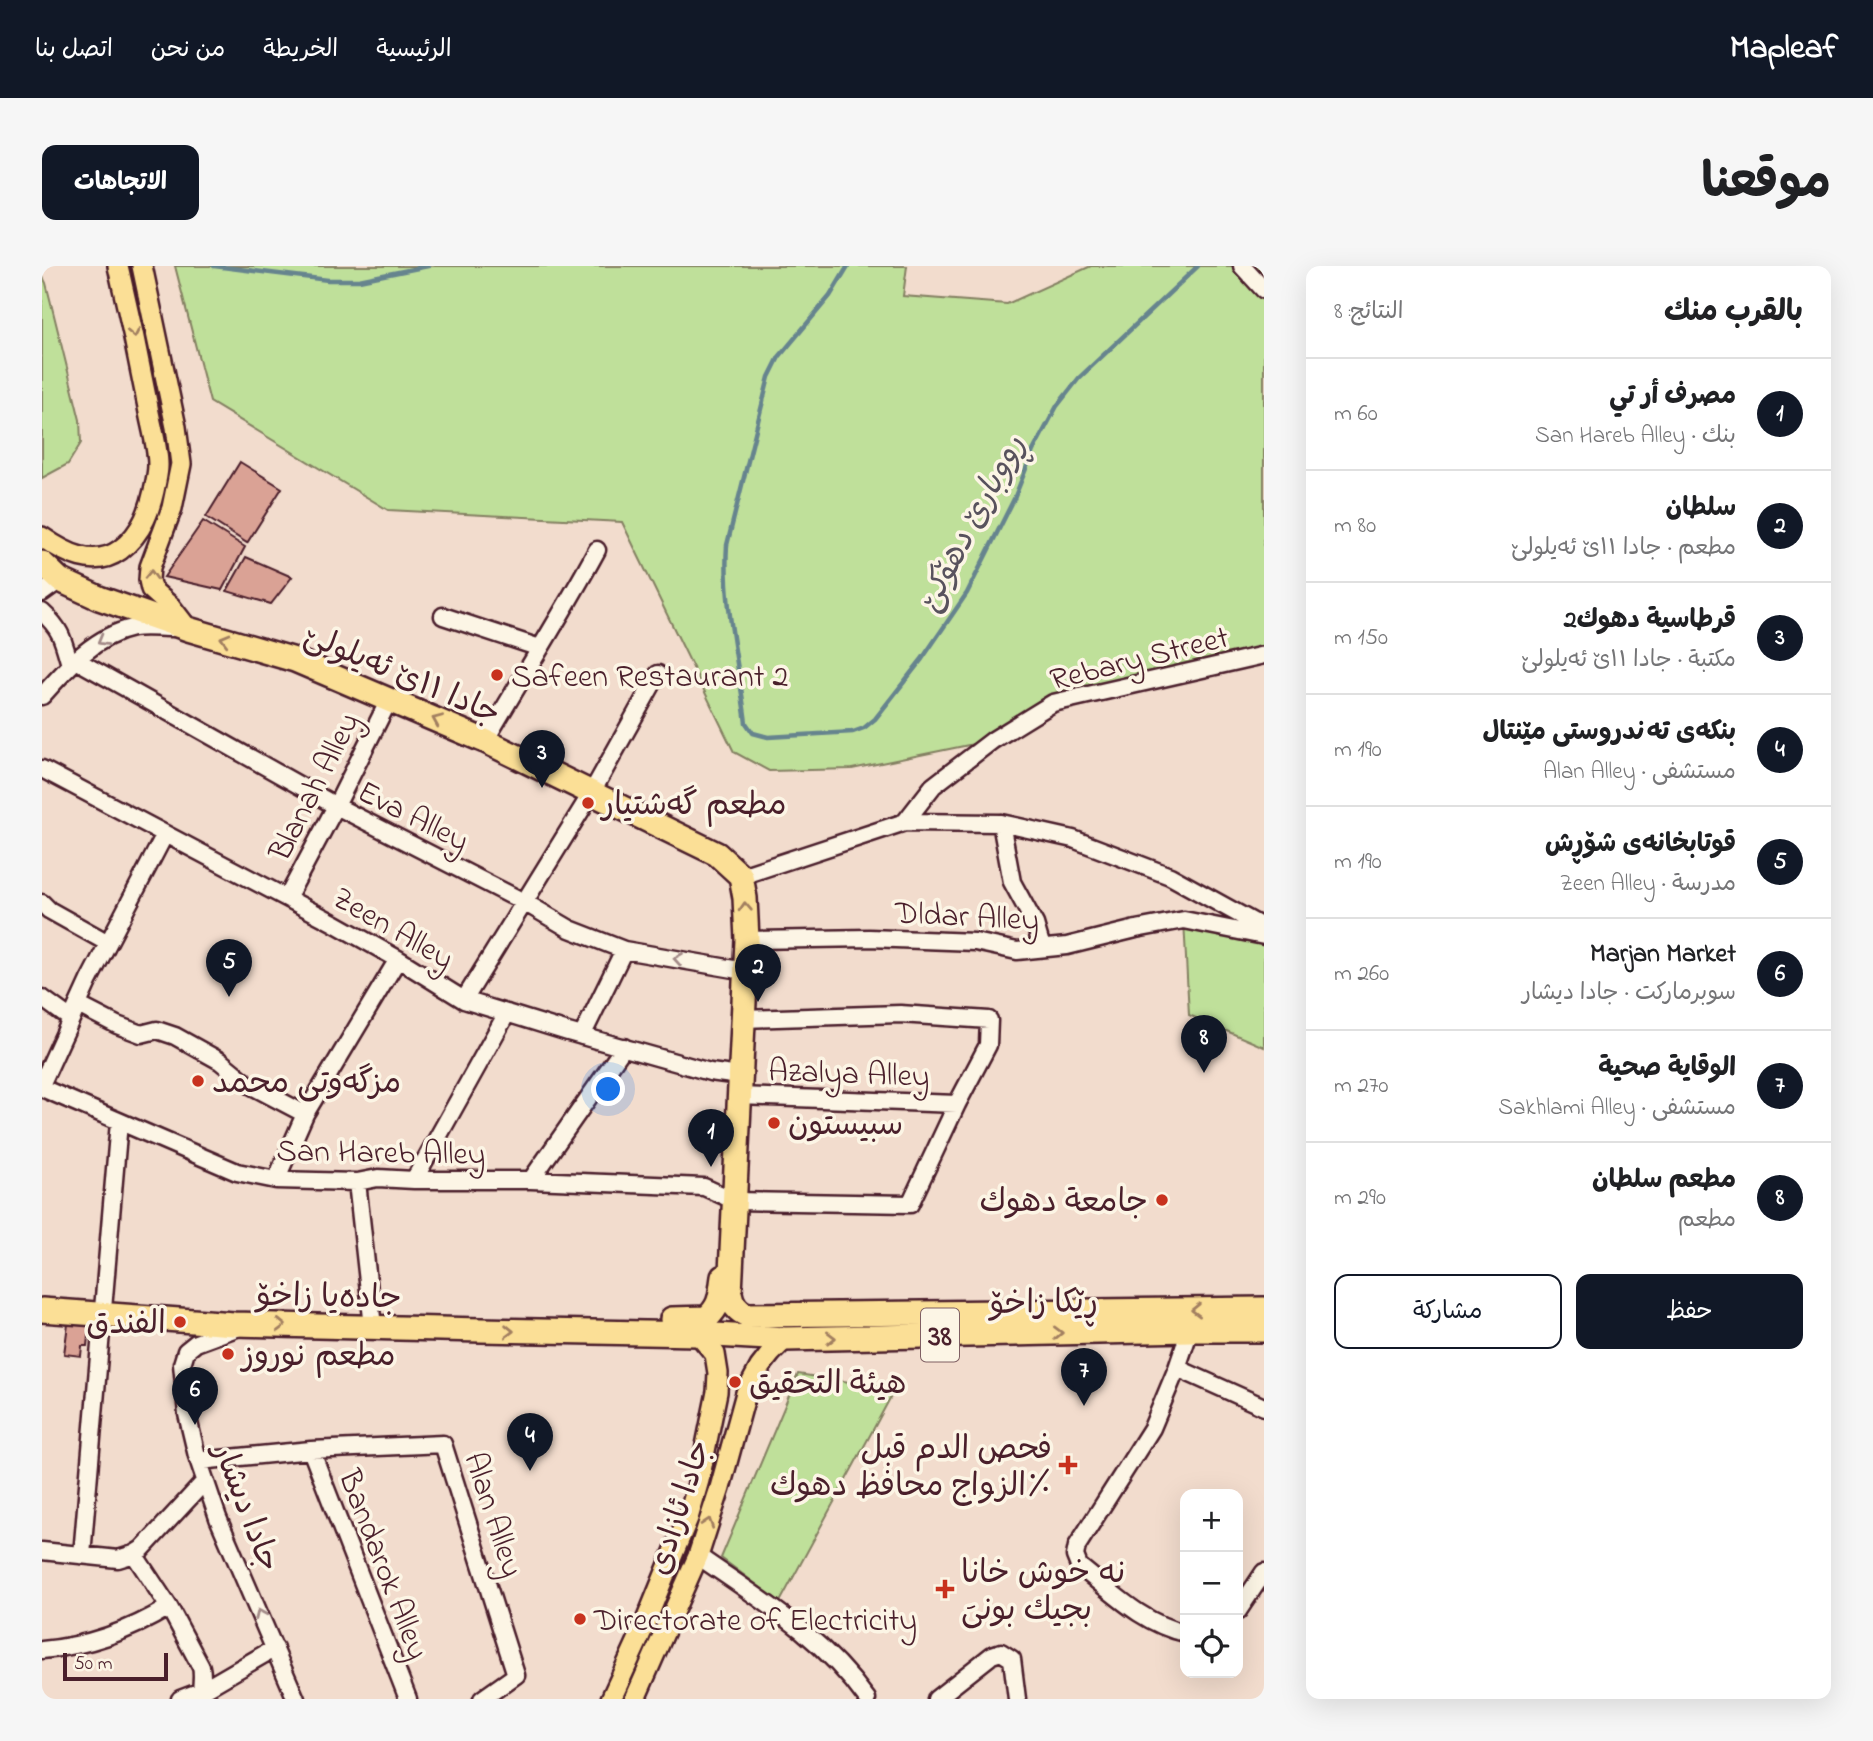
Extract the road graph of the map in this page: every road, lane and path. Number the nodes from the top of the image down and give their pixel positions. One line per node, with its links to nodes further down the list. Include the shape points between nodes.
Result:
1 (118, 266): 5 (main road, one-way to 5, via 158,466 152,506 134,538 120,551 100,559 73,555)
2 (142, 266): 11 (main road, one-way to 2, via 151,589 149,580 181,464)
3 (1242, 266): 4 (street)
4 (1264, 290)
5 (42, 537)
6 (597, 550): 12 (street)
7 (42, 563): 8 (highway, جادا ١١ێ ئه‌یلولێ)
8 (51, 586): 11 (highway, جادا ١١ێ ئه‌یلولێ)
9 (42, 612): 14 (street, via 62,635)
10 (443, 616): 12 (street)
11 (188, 629): 14 (street, one-way to 14, via 135,628 98,642); 17 (highway, جادا ١١ێ ئه‌یلولێ, one-way to 11, via 295,660)
12 (540, 648): 18 (street)
13 (1264, 655): 22 (street, Rebary Street, via 1053,703 993,740 933,786)
14 (73, 662): 16 (street); 21 (street, Eva Alley)
15 (658, 674): 20 (street)
16 (42, 696)
17 (389, 700): 18 (highway, جادا ١١ێ ئه‌یلولێ, one-way to 17); 21 (street, Blanah Alley)
18 (485, 741): 20 (highway, جادا ١١ێ ئه‌یلولێ)
19 (42, 769): 24 (street, Zeen Alley)
20 (591, 794): 25 (highway, جادا ١١ێ ئه‌یلولێ, via 718,854); 27 (street)
21 (336, 806): 26 (street, Blanah Alley); 27 (street, Eva Alley)
22 (905, 822): 23 (street); 25 (street)
23 (1001, 823): 29 (street, via 1073,839 1170,876); 33 (street, via 1012,882 1035,924)
24 (165, 834): 26 (street, Zeen Alley); 32 (street)
25 (741, 876): 31 (highway, one-way to 25)
26 (287, 898): 35 (street, Zeen Alley)
27 (524, 902): 34 (street, Eva Alley, via 570,929); 38 (street)
28 (42, 903): 32 (street)
29 (1264, 928)
30 (1264, 936): 33 (street, Dldar Alley, via 1184,920)
31 (747, 940): 33 (street, Dldar Alley, via 869,938 975,943 1017,951); 36 (highway)
32 (108, 943): 39 (street)
33 (1042, 948)
34 (624, 950): 36 (street, Eva Alley, one-way to 34); 42 (street)
35 (398, 959): 38 (street, Zeen Alley); 47 (street)
36 (745, 971): 41 (highway)
37 (42, 998): 39 (street)
38 (464, 1000): 40 (street, Zeen Alley)
39 (74, 1012): 44 (street); 47 (street, via 141,1034 157,1030 175,1037 220,1061 248,1084)
40 (507, 1013): 42 (street, Zeen Alley); 50 (street)
41 (743, 1019): 45 (highway); 46 (street, via 900,1014 989,1020 988,1045)
42 (582, 1036): 43 (street, Zeen Alley)
43 (624, 1047): 45 (street, Zeen Alley, via 710,1072); 51 (street)
44 (42, 1082): 48 (street, San Hareb Alley)
45 (740, 1086): 46 (street, Azalya Alley, via 850,1101); 53 (highway)
46 (957, 1104): 53 (street, via 910,1204)
47 (306, 1114): 49 (street)
48 (119, 1122): 49 (street, San Hareb Alley, via 237,1172); 57 (street)
49 (276, 1180): 52 (street, San Hareb Alley)
50 (414, 1180): 51 (street, San Hareb Alley); 52 (street, San Hareb Alley)
51 (531, 1180): 53 (street, San Hareb Alley, via 704,1187)
52 (357, 1182): 59 (street)
53 (735, 1201): 54 (highway)
54 (732, 1247): 55 (highway, ڕێکا زاخۆ / 38, one-way to 54, via 747,1315 731,1299); 62 (highway, via 721,1298 707,1318 647,1320)
55 (1264, 1309)
56 (42, 1310): 57 (highway, جادەیا زاخۆ)
57 (102, 1314): 58 (highway, جادەیا زاخۆ); 74 (street)
58 (245, 1324): 59 (highway, جادەیا زاخۆ, one-way to 59); 70 (street, جادا دیشار, via 196,1343 183,1357 187,1414)
59 (373, 1327): 62 (highway, جادەیا زاخۆ, one-way to 62)
60 (1264, 1329): 61 (highway, ڕێکا زاخۆ / 38)
61 (1190, 1330): 64 (highway, ڕێکا زاخۆ / 38, one-way to 61); 65 (street)
62 (616, 1332): 63 (highway, ڕێکا زاخۆ / 38)
63 (698, 1334): 64 (highway, ڕێکا زاخۆ / 38); 66 (main road, جادا ئازادی, via 715,1354)
64 (785, 1339): 67 (main road, جادا ئازادی, via 760,1367)
65 (1177, 1368): 68 (street); 79 (street, via 1152,1428 1075,1556 1079,1566 1142,1616)
66 (717, 1392): 67 (main road, via 729,1385); 87 (main road, جادا ئازادی, via 688,1518)
67 (747, 1393): 75 (main road, جادا ئازادی, one-way to 67)
68 (1264, 1407)
69 (311, 1450): 70 (street, Alan Alley); 85 (street, Bandarok Alley); 86 (street, Alan Alley, via 443,1444 516,1675)
70 (199, 1461): 71 (street, جادا دیشار)
71 (205, 1481): 73 (street); 80 (street, جادا دیشار, one-way to 71)
72 (42, 1551): 74 (street)
73 (134, 1554): 74 (street, via 118,1559); 78 (street)
74 (82, 1555)
75 (698, 1556): 88 (main road, جادا ئازادی); 89 (street, via 810,1636)
76 (1264, 1572): 77 (street)
77 (1243, 1604)
78 (169, 1607): 81 (street, via 119,1633); 82 (street, via 201,1667)
79 (1180, 1632)
80 (275, 1648): 82 (street); 84 (street, جادا دیشار)
81 (42, 1650)
82 (202, 1695): 83 (street)
83 (180, 1699)
84 (296, 1699)
85 (408, 1699)
86 (482, 1699)
87 (611, 1699)
88 (635, 1699)
89 (867, 1699)
90 (936, 1699): 91 (street, via 1001,1652 1012,1659)
91 (1017, 1699)

